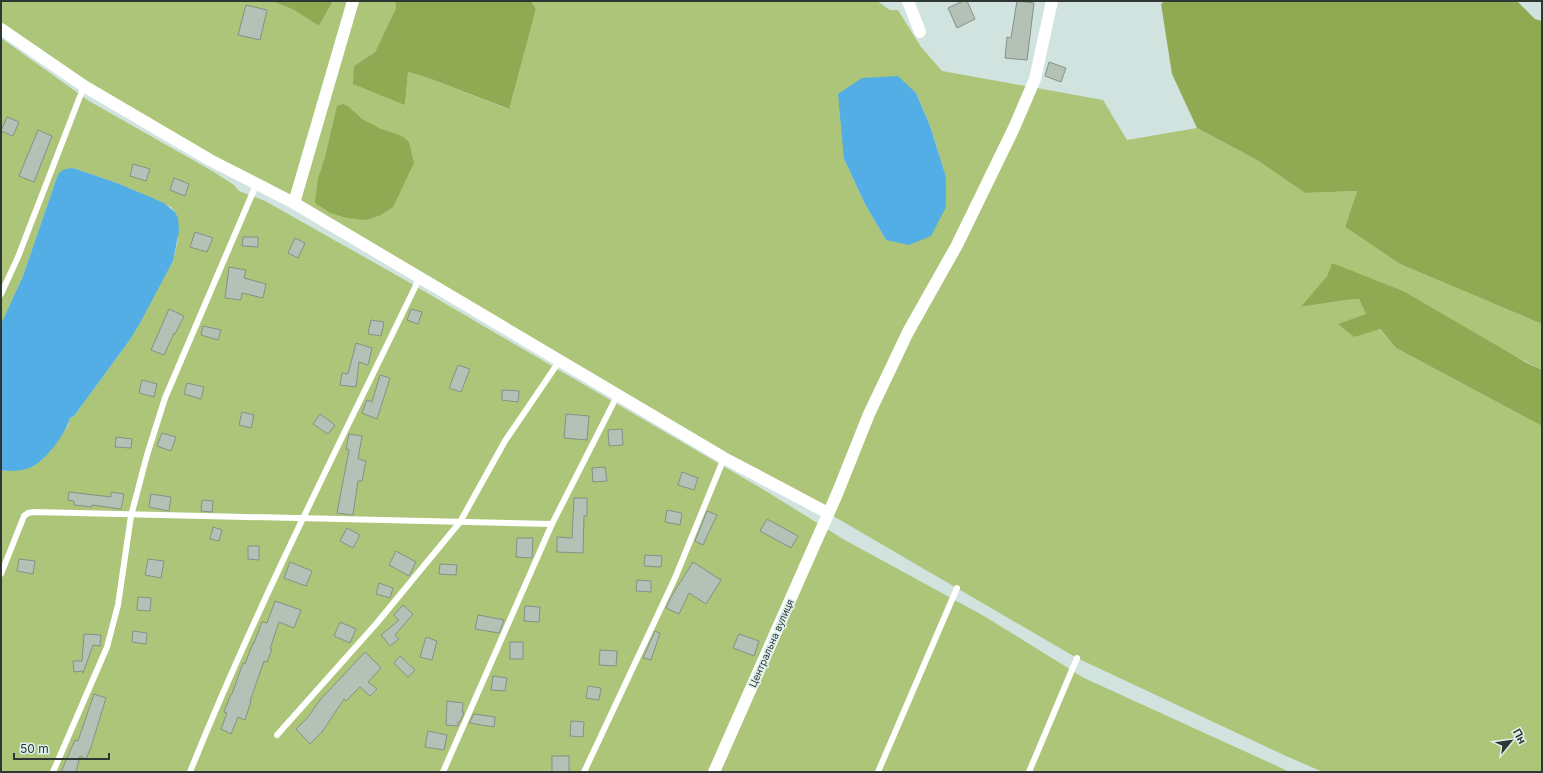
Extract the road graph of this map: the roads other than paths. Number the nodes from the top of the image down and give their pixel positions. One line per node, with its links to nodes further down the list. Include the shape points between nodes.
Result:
1 (353, 1): 8 (street)
2 (908, 1): 5 (street)
3 (1052, 1): 14 (street, Центральна вулиця, via 1035,79 1014,128 957,245 908,332 875,400)
4 (1, 29): 6 (street)
5 (920, 32)
6 (84, 86): 7 (street); 10 (lane, via 18,258)
7 (256, 185): 8 (street); 15 (lane, via 165,398)
8 (294, 203): 9 (street)
9 (420, 277): 11 (street); 16 (lane)
10 (1, 294)
11 (560, 360): 12 (street); 17 (lane, via 505,441)
12 (618, 394): 13 (street); 18 (lane)
13 (724, 458): 14 (street); 26 (lane, via 675,578)
14 (828, 513): 27 (street, Центральна вулиця)
15 (131, 516): 16 (lane); 19 (lane, via 28,513 24,516); 23 (lane, via 118,605 107,647)
16 (303, 519): 17 (lane); 24 (lane, via 215,709)
17 (460, 522): 18 (lane); 22 (lane, via 376,624)
18 (552, 524): 25 (lane)
19 (1, 574)
20 (957, 588): 28 (lane)
21 (1077, 658): 29 (lane)
22 (277, 735)
23 (54, 772)
24 (190, 772)
25 (443, 772)
26 (584, 772)
27 (714, 772)
28 (878, 772)
29 (1029, 772)

